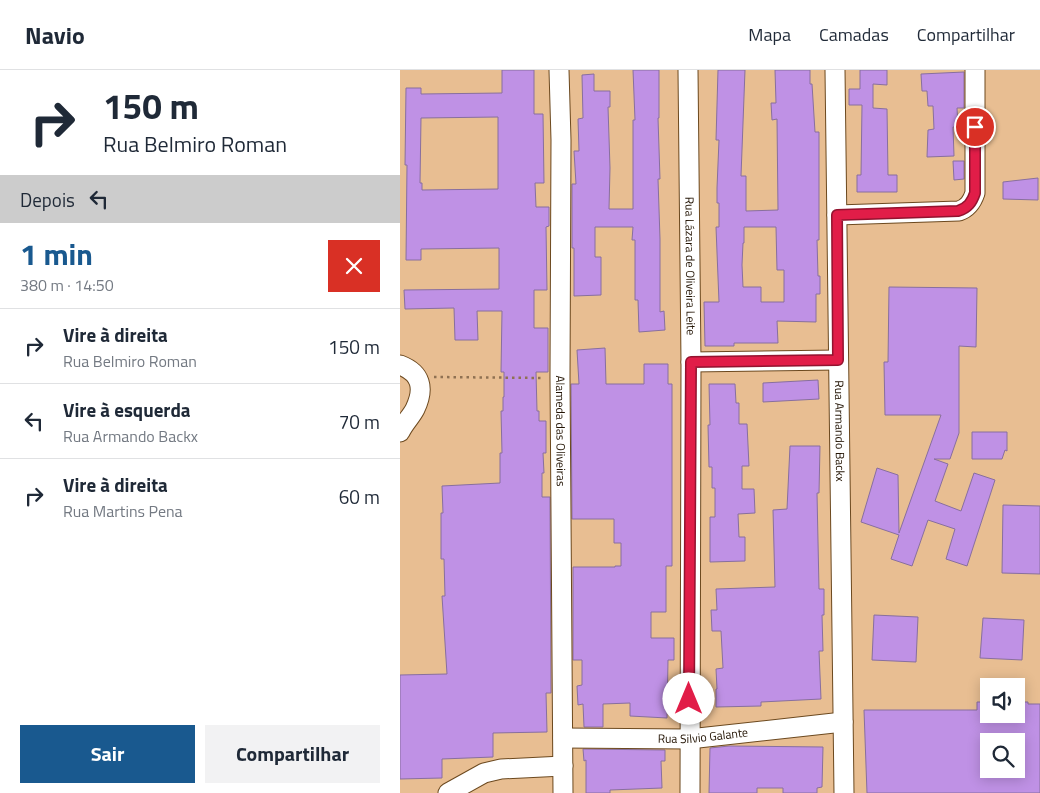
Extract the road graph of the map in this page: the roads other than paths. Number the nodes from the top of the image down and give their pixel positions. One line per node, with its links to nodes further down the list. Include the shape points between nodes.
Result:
1 (559, 70): 11 (street, Alameda das Oliveiras)
2 (688, 70): 7 (street, Rua Lázara de Oliveira Leite)
3 (835, 70): 5 (street, Rua Armando Backx)
4 (975, 70): 5 (street, via 975,193 971,203 958,211)
5 (837, 215): 6 (street, Rua Armando Backx)
6 (838, 360): 7 (street); 10 (street, Rua Armando Backx)
7 (691, 362): 12 (street, Rua Lázara de Oliveira Leite)
8 (409, 370): 9 (street, via 421,391 415,409)
9 (400, 432)
10 (843, 722): 12 (street, Rua Silvio Galante); 17 (street, Rua Armando Backx)
11 (563, 738): 12 (street, Rua Silvio Galante); 13 (street, Alameda das Oliveiras)
12 (689, 739): 16 (street, Rua Lázara de Oliveira Leite)
13 (563, 766): 14 (street, via 501,768 484,773); 15 (street, Alameda das Oliveiras)
14 (448, 793)
15 (563, 793)
16 (690, 793)
17 (844, 793)

